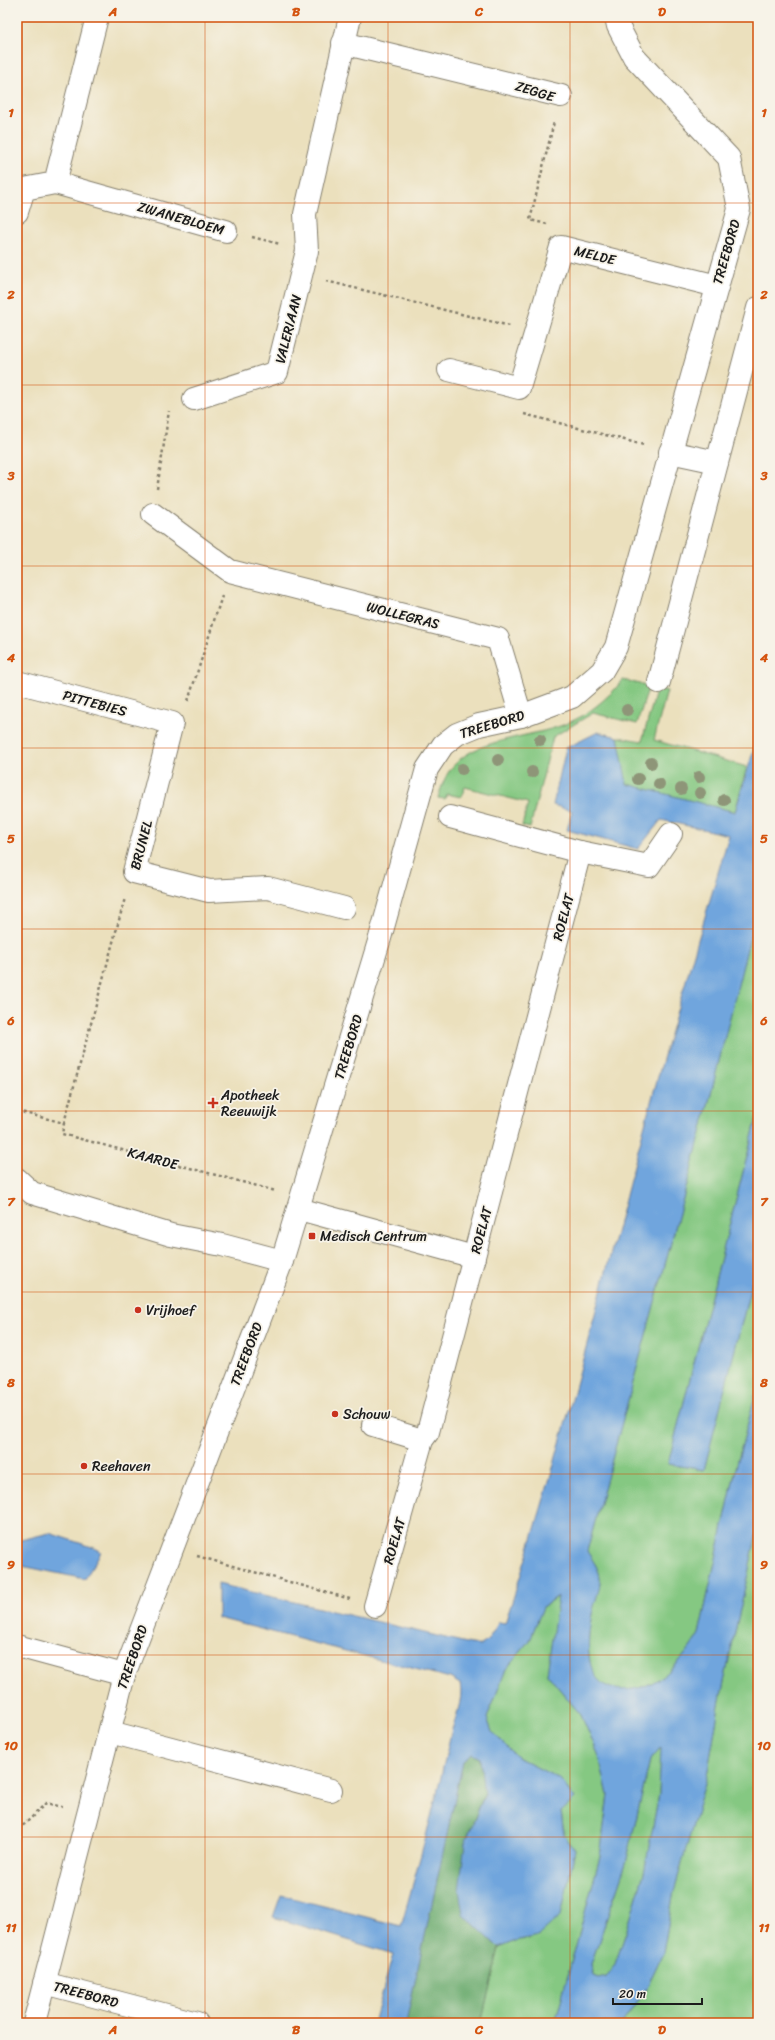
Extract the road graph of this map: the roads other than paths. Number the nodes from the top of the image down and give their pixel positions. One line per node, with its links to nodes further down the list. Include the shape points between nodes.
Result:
1 (97, 17): 6 (street)
2 (350, 17): 4 (street, VALERIAAN)
3 (616, 17): 9 (street, TREEBORD, via 634,57 729,158 739,209)
4 (343, 43): 5 (street, ZEGGE); 12 (street, VALERIAAN, via 305,214 308,251 277,372)
5 (561, 96)
6 (55, 183): 7 (street, ZWANEBLOEM, via 24,189); 8 (street, ZWANEBLOEM)
7 (17, 212)
8 (226, 231)
9 (717, 286): 11 (street, MELDE, via 561,247 519,388); 13 (street, TREEBORD)
10 (758, 308): 14 (street)
11 (449, 370)
12 (194, 399)
13 (670, 452): 14 (street); 18 (street, TREEBORD, via 616,647 602,671 572,696)
14 (717, 462): 17 (street)
15 (153, 514): 18 (street, WOLLEGRAS, via 230,571 498,639)
16 (17, 682): 19 (street, PITTEBIES)
17 (659, 682)
18 (521, 716): 25 (street, TREEBORD, via 479,725 457,734 443,745 427,769)
19 (172, 723): 23 (street, BRUNEL, via 134,872 209,891 268,888)
20 (450, 817): 22 (street)
21 (671, 834): 22 (street, via 649,866)
22 (580, 852): 26 (street, ROELAT)
23 (344, 908)
24 (17, 1179): 27 (street, via 32,1193 171,1235)
25 (301, 1204): 26 (street); 27 (street, TREEBORD)
26 (474, 1257): 29 (street, ROELAT, via 428,1432)
27 (282, 1261): 32 (street, TREEBORD)
28 (373, 1425): 29 (street)
29 (422, 1440): 30 (street, ROELAT)
30 (376, 1606)
31 (17, 1646): 32 (street)
32 (124, 1675): 33 (street, TREEBORD)
33 (110, 1732): 34 (street); 35 (street, TREEBORD)
34 (331, 1790)
35 (44, 1983): 36 (street, TREEBORD); 37 (street, TREEBORD)
36 (34, 2023)
37 (197, 2023)

